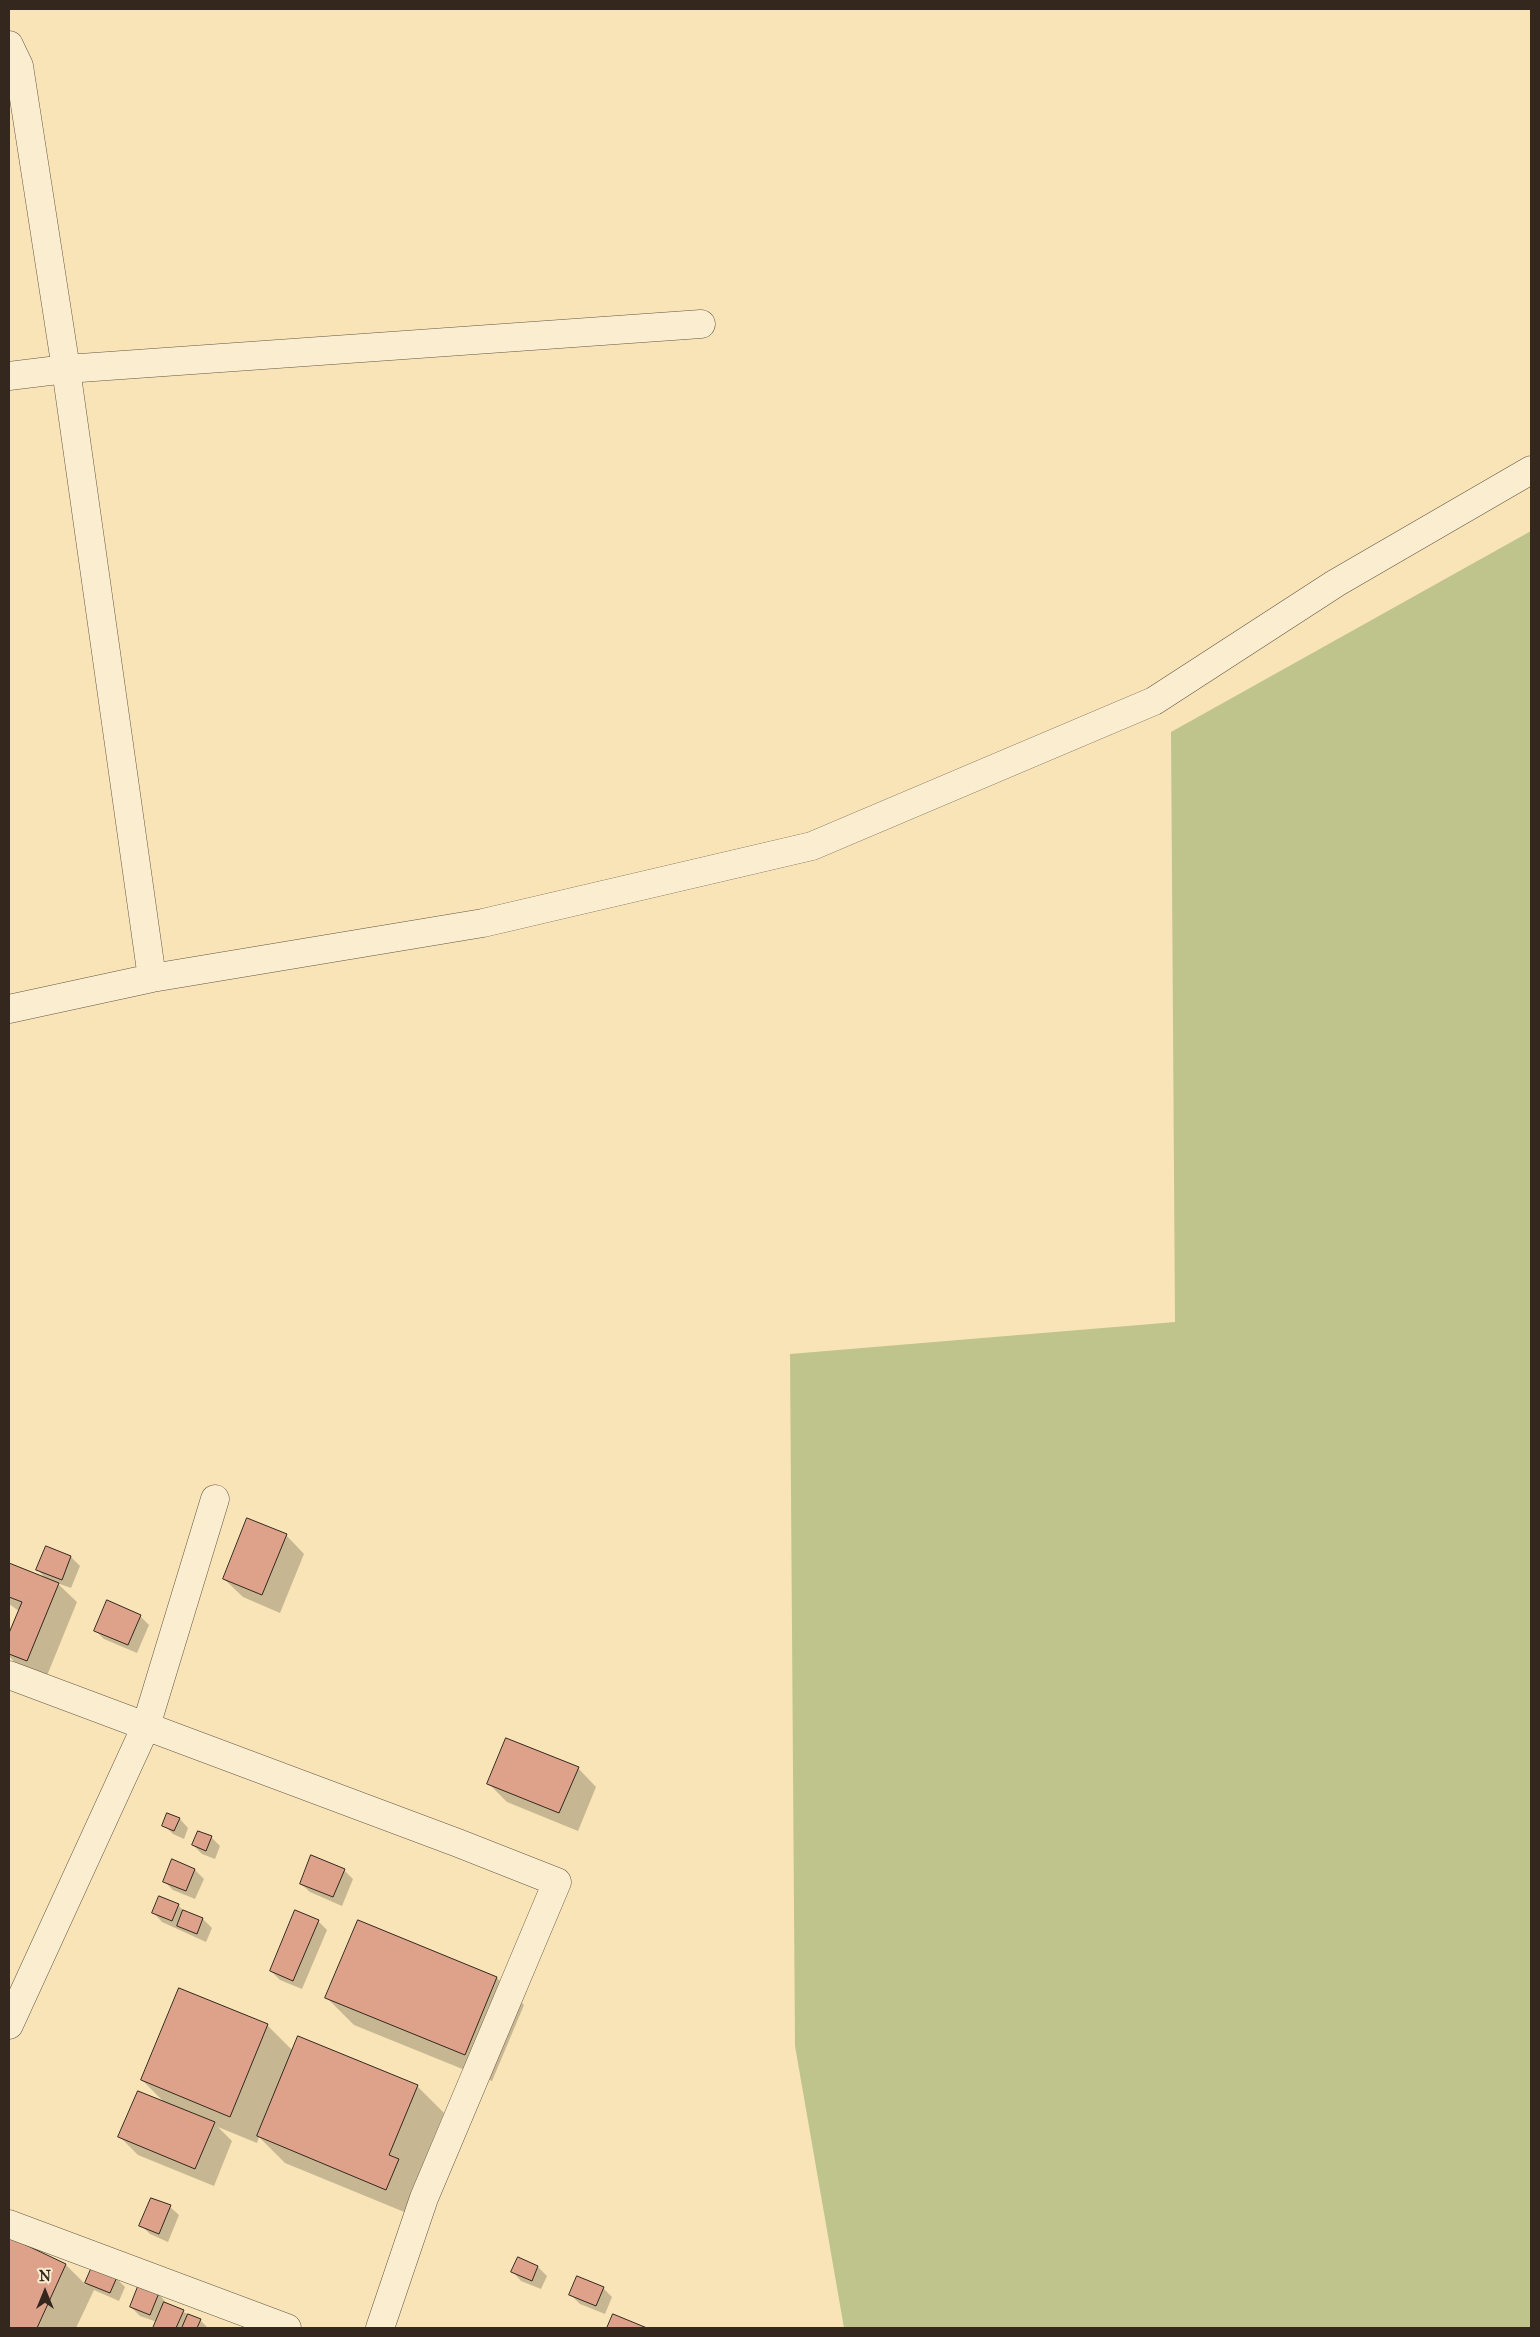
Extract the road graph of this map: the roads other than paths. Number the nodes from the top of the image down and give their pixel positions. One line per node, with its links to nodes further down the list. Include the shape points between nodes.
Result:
1 (9, 45): 3 (street, via 19,66)
2 (701, 324): 3 (street)
3 (66, 369): 4 (street); 6 (street)
4 (9, 376)
5 (1531, 470): 6 (street, via 1336,583 1154,701 812,846 483,923)
6 (152, 978): 7 (street)
7 (9, 1009)
8 (215, 1499): 10 (street)
9 (9, 1675): 10 (street)
10 (146, 1726): 11 (street); 14 (street, via 557,1882 424,2198)
11 (9, 2025)
12 (9, 2224): 13 (street)
13 (287, 2328)
14 (380, 2328)

